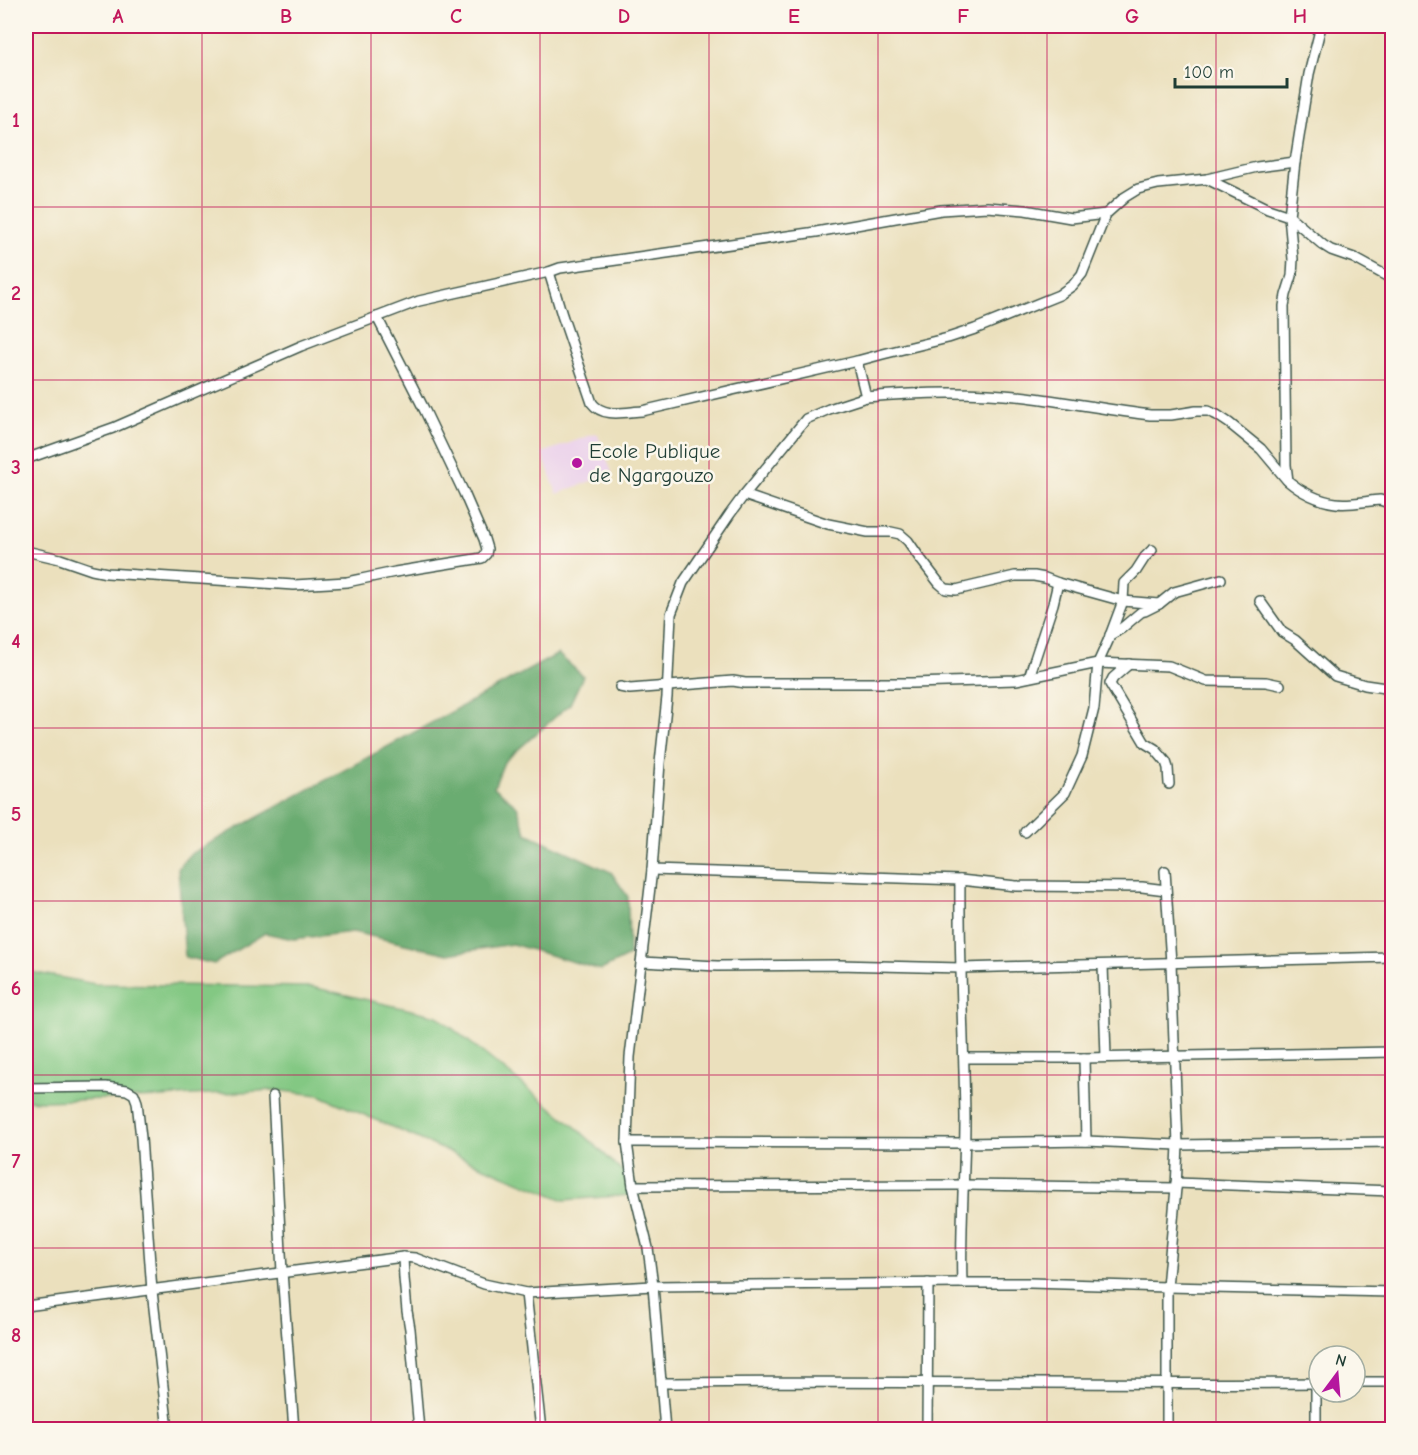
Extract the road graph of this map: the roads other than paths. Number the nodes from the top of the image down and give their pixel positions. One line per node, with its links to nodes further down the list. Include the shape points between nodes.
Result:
1 (1321, 26): 2 (street)
2 (1295, 162): 3 (street); 5 (street)
3 (1207, 179): 4 (street, via 1138,189); 5 (street)
4 (1106, 214): 6 (street, via 1071,218 987,207 941,210); 9 (street, via 1082,274 1059,295 948,338)
5 (1289, 216): 7 (street, via 1331,250); 12 (street, via 1293,259 1284,306)
6 (549, 272): 8 (street, via 419,302); 9 (street, via 592,403 605,412 642,411)
7 (1392, 279)
8 (377, 317): 11 (street, via 113,428); 16 (street, via 464,493 487,549 482,558 347,582 294,585 107,573)
9 (857, 361): 10 (street)
10 (866, 397): 12 (street, via 965,393 1028,397 1150,415 1208,411 1261,449); 13 (street, via 806,419)
11 (26, 459)
12 (1288, 481): 14 (street, via 1314,496 1338,503 1380,500)
13 (744, 495): 18 (street, via 828,524 900,534 946,589 1015,576 1034,576); 28 (street, via 683,583 671,614)
14 (1392, 506)
15 (1152, 550): 19 (street, via 1125,583)
16 (26, 551)
17 (1221, 579): 21 (street, via 1174,592)
18 (1058, 583): 19 (street); 25 (street)
19 (1123, 601): 21 (street); 22 (street)
20 (1260, 601): 29 (street, via 1282,633 1296,640 1335,676)
21 (1159, 604): 22 (street)
22 (1110, 635): 23 (street)
23 (1098, 663): 24 (street); 25 (street); 31 (street, via 1094,708 1082,756 1065,793)
24 (1129, 664): 26 (street, via 1168,666 1206,681); 30 (street, via 1110,684 1145,743 1166,762)
25 (1029, 677): 28 (street, via 912,683 733,681)
26 (1280, 685)
27 (620, 687): 28 (street)
28 (668, 687): 32 (street)
29 (1392, 689)
30 (1169, 784)
31 (1025, 832)
32 (652, 870): 34 (street); 37 (street)
33 (1165, 871): 35 (street)
34 (960, 880): 35 (street, via 1016,886); 40 (street)
35 (1166, 890): 38 (street)
36 (1392, 957): 38 (street)
37 (642, 963): 40 (street); 49 (street, via 630,1057)
38 (1171, 963): 39 (street); 42 (street)
39 (1103, 964): 40 (street); 43 (street)
40 (962, 968): 44 (street)
41 (1392, 1052): 42 (street)
42 (1174, 1056): 43 (street); 52 (street)
43 (1106, 1057): 45 (street)
44 (964, 1058): 45 (street); 51 (street)
45 (1084, 1058): 48 (street)
46 (26, 1088): 63 (street, via 106,1087 134,1094)
47 (273, 1096): 58 (street)
48 (1086, 1141): 51 (street); 52 (street)
49 (627, 1142): 51 (street); 55 (street)
50 (1392, 1142): 52 (street)
51 (965, 1143): 53 (street)
52 (1178, 1145): 54 (street)
53 (963, 1185): 54 (street); 55 (street); 60 (street)
54 (1176, 1185): 56 (street); 62 (street)
55 (633, 1186): 61 (street)
56 (1392, 1191)
57 (403, 1257): 58 (street); 65 (street, via 484,1284); 78 (street)
58 (282, 1272): 63 (street); 77 (street)
59 (928, 1283): 60 (street); 61 (street); 70 (street)
60 (962, 1283): 62 (street)
61 (653, 1286): 65 (street); 69 (street)
62 (1167, 1287): 64 (street); 72 (street)
63 (152, 1291): 66 (street); 76 (street)
64 (1392, 1292)
65 (526, 1293): 79 (street)
66 (26, 1306)
67 (1367, 1382): 68 (street)
68 (1392, 1382)
69 (662, 1383): 70 (street); 80 (street)
70 (927, 1383): 72 (street); 81 (street)
71 (1307, 1383): 72 (street)
72 (1167, 1384): 82 (street)
73 (1317, 1404): 83 (street)
74 (26, 1424): 75 (street)
75 (26, 1430)
76 (168, 1430)
77 (294, 1430)
78 (418, 1430)
79 (541, 1430)
80 (665, 1430)
81 (927, 1430)
82 (1167, 1430)
83 (1316, 1430)

